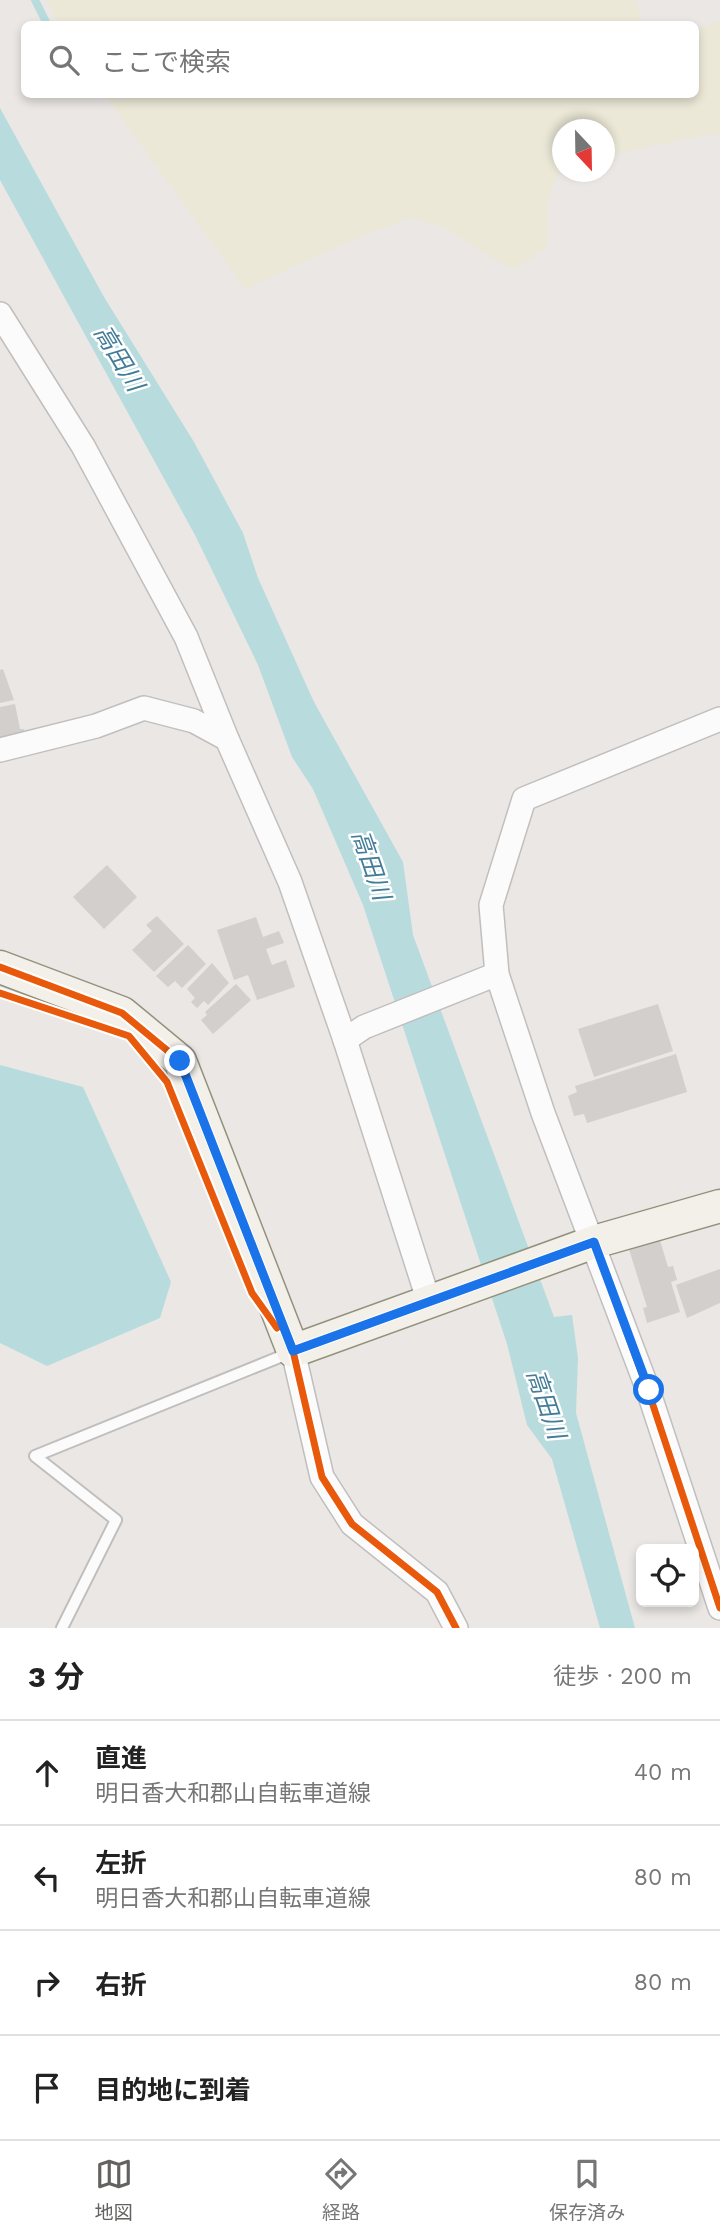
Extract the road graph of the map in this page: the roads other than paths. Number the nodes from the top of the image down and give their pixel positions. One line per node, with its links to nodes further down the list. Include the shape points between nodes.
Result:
1 (0, 314): 3 (street, via 83,446 180,625)
2 (720, 719): 6 (street, via 524,799 491,905)
3 (227, 739): 4 (street, via 194,721 144,708 96,726); 7 (street, via 290,882)
4 (0, 750)
5 (0, 967): 11 (street, via 122,1013 180,1061)
6 (497, 974): 7 (street, via 364,1027); 9 (street)
7 (345, 1040): 10 (street)
8 (720, 1206): 9 (street)
9 (585, 1245): 10 (street); 12 (street)
10 (439, 1297): 11 (street)
11 (293, 1351): 15 (lane, via 36,1456 117,1521); 16 (street, via 322,1477 352,1524 437,1592)
12 (691, 1516): 13 (street); 14 (street)
13 (720, 1568)
14 (720, 1608)
15 (62, 1628)
16 (456, 1628)

